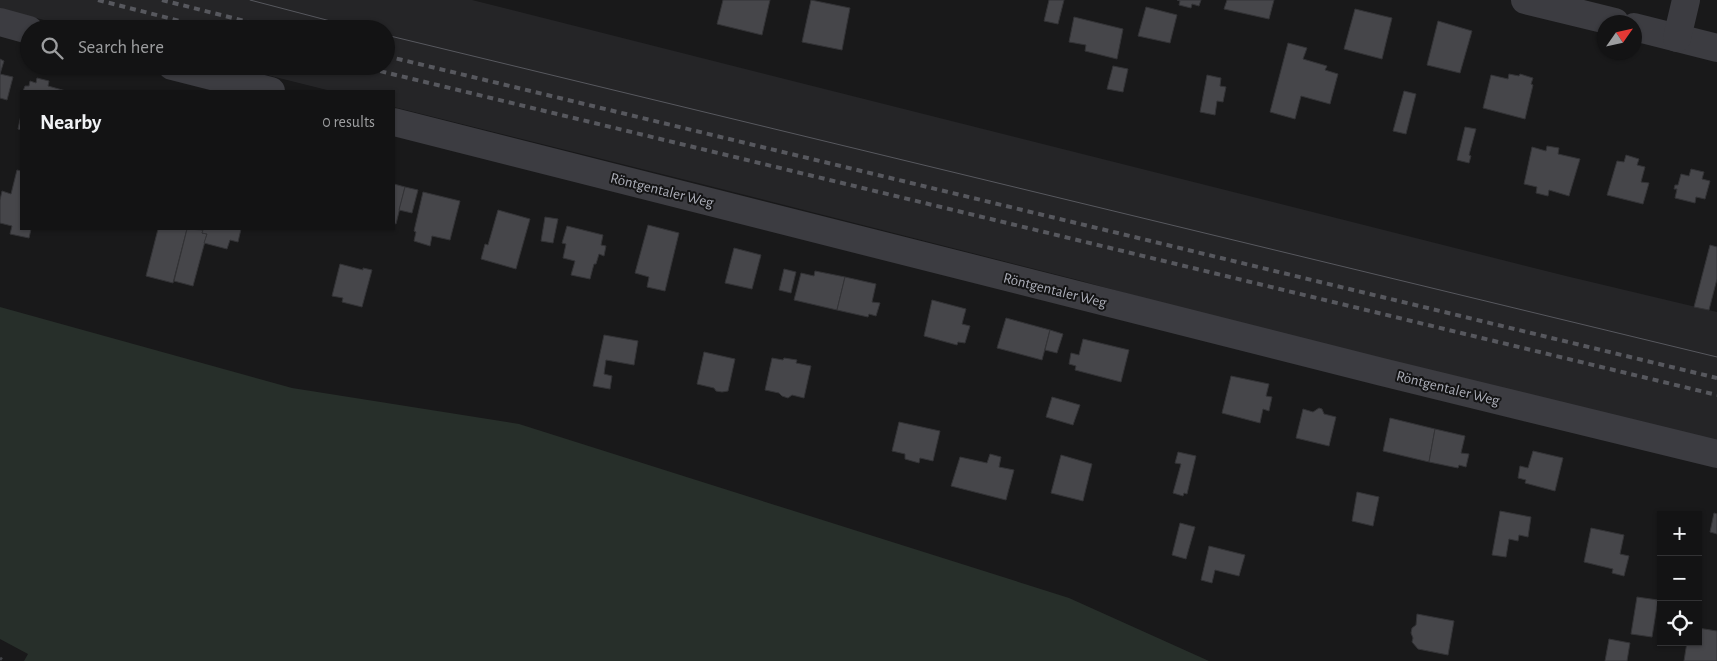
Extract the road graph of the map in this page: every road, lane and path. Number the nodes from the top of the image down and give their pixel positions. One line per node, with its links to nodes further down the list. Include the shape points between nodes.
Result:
1 (1526, 0): 3 (street)
2 (1686, 0): 7 (street)
3 (1597, 18)
4 (0, 22): 5 (street)
5 (20, 28)
6 (1642, 29): 7 (street)
7 (1678, 38): 8 (street)
8 (1717, 48)
9 (208, 75): 10 (street)
10 (267, 90)
11 (395, 122): 12 (street, Röntgentaler Weg)
12 (1717, 454)
13 (0, 658): 14 (path)
14 (4, 661)

